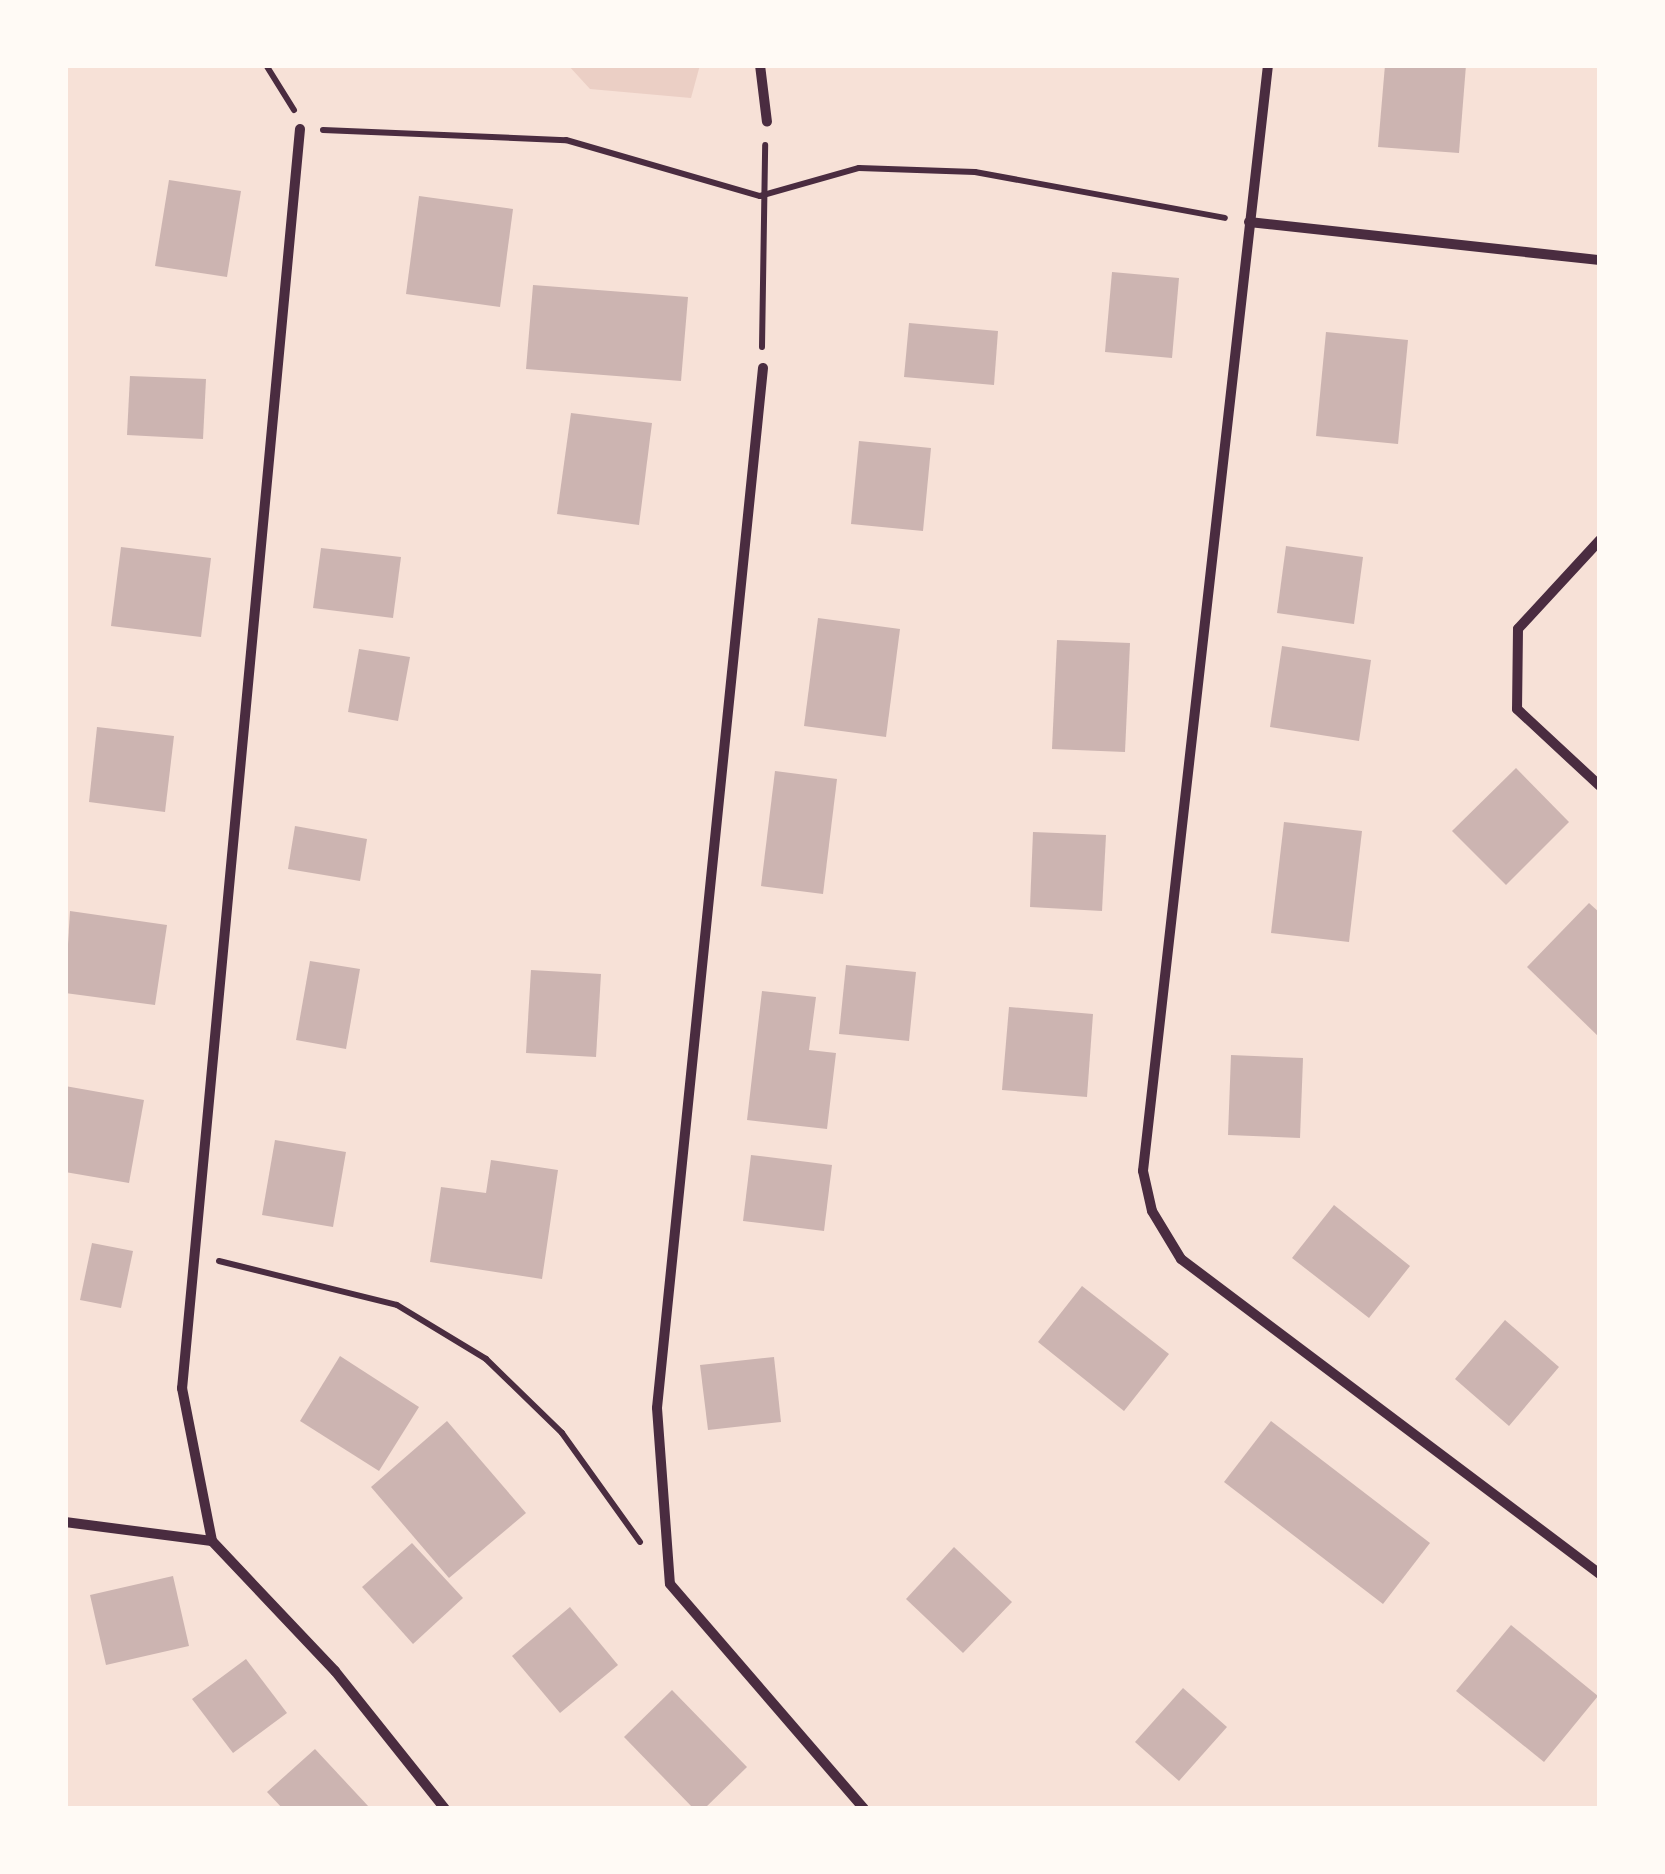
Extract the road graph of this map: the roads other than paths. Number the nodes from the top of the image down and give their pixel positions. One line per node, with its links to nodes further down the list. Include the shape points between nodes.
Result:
1 (760, 65): 3 (street)
2 (1268, 65): 5 (street)
3 (767, 122)
4 (300, 128): 11 (street, via 182,1388)
5 (1250, 222): 6 (street); 12 (street, via 1143,1171 1152,1212 1182,1258)
6 (1600, 260)
7 (762, 368): 14 (street, via 657,1408 670,1584)
8 (1600, 540): 9 (street, via 1518,629 1516,709)
9 (1600, 786)
10 (65, 1522): 11 (street)
11 (212, 1541): 13 (street, via 335,1670)
12 (1600, 1574)
13 (445, 1809)
14 (864, 1809)

